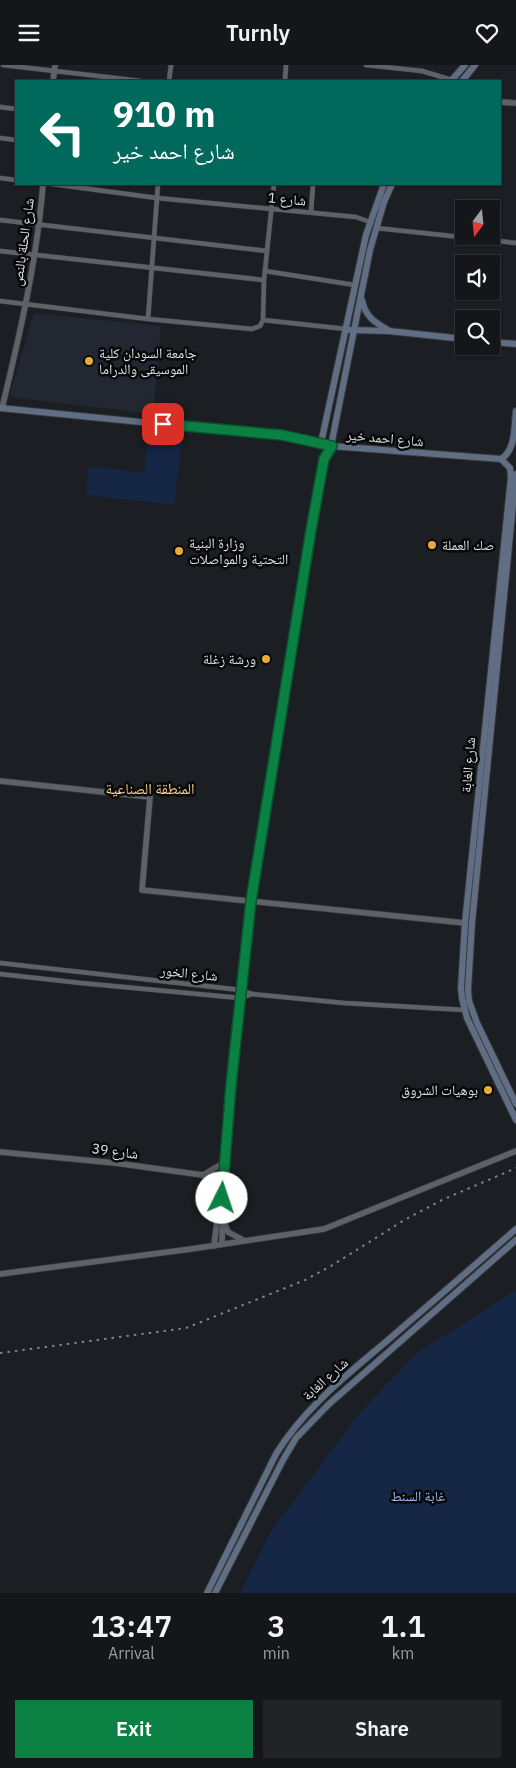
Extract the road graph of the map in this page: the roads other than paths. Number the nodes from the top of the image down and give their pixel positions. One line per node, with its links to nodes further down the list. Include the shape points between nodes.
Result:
1 (3, 65): 8 (street)
2 (171, 65): 10 (street)
3 (286, 65): 11 (street)
4 (366, 65): 7 (street)
5 (465, 65): 13 (main road)
6 (475, 65): 14 (main road)
7 (392, 66): 12 (street)
8 (54, 68): 9 (street)
9 (134, 80)
10 (169, 80)
11 (285, 80)
12 (449, 80)
13 (453, 80)
14 (463, 80)
15 (501, 102): 16 (street)
16 (516, 103)
17 (0, 107): 18 (street)
18 (15, 109)
19 (0, 138): 20 (street)
20 (15, 140)
21 (0, 178): 22 (street)
22 (15, 180)
23 (43, 185): 35 (street, شارع الحلة بالنص)
24 (60, 185): 30 (street, شارع 1)
25 (158, 185): 30 (street)
26 (274, 185): 31 (street)
27 (313, 185): 32 (street)
28 (384, 185): 34 (main road)
29 (392, 185): 36 (main road)
30 (157, 198): 31 (street, شارع 1); 37 (street)
31 (272, 209): 32 (street, شارع 1); 40 (street)
32 (311, 212): 34 (street, شارع 1, via 356,217)
33 (0, 220): 35 (street)
34 (370, 222): 45 (main road)
35 (40, 224): 37 (street); 41 (street, شارع الحلة بالنص)
36 (376, 228): 38 (street); 46 (main road)
37 (154, 237): 40 (street); 42 (street)
38 (516, 243)
39 (0, 251): 41 (street)
40 (267, 251): 43 (street)
41 (36, 255): 42 (street); 48 (street, شارع الحلة بالنص)
42 (151, 268): 44 (street); 49 (street)
43 (265, 271): 44 (street); 45 (street)
44 (264, 280): 50 (street)
45 (355, 285): 51 (main road)
46 (361, 296): 52 (main road); 53 (main road, via 366,314)
47 (0, 301): 48 (street)
48 (27, 304): 49 (street); 57 (street, شارع الحلة بالنص)
49 (148, 319): 50 (street, via 252,329 260,326)
50 (263, 320): 51 (street)
51 (346, 329): 52 (main road); 59 (main road)
52 (354, 330): 53 (main road); 60 (main road)
53 (390, 331): 54 (main road)
54 (455, 338)
55 (500, 342): 56 (main road)
56 (516, 344)
57 (1, 408): 59 (main road, شارع احمد خير, via 282,435)
58 (516, 411): 62 (main road, via 511,449)
59 (321, 443): 60 (main road, شارع احمد خير); 61 (street)
60 (332, 446): 61 (street); 62 (main road, شارع احمد خير)
61 (324, 459): 65 (street, via 290,647)
62 (501, 459): 66 (main road, شارع الغابة, via 510,468 511,477)
63 (516, 474): 75 (main road, شارع الغابة, via 468,990 474,1015)
64 (0, 781): 65 (street, via 150,797 142,891)
65 (251, 901): 66 (street); 71 (street)
66 (465, 923): 74 (main road, شارع الغابة, via 461,988)
67 (0, 963): 68 (street, شارع الخور)
68 (82, 973): 70 (street); 71 (street, شارع الخور)
69 (0, 974): 70 (street)
70 (81, 983): 73 (street)
71 (241, 990): 72 (street, شارع الخور); 73 (street)
72 (252, 994): 73 (street); 74 (street, شارع الخور)
73 (240, 998): 79 (street)
74 (464, 1010): 76 (main road, شارع الغابة)
75 (516, 1104)
76 (516, 1120)
77 (516, 1151): 86 (street, via 334,1226)
78 (0, 1152): 80 (street, شارع 39)
79 (225, 1162): 80 (street); 81 (street)
80 (203, 1175): 81 (street)
81 (222, 1190): 82 (street)
82 (222, 1198): 83 (street); 88 (street, via 218,1204)
83 (223, 1217): 86 (street, via 228,1232); 87 (street)
84 (516, 1229): 90 (main road, شارع الغابة, via 311,1408 276,1454)
85 (516, 1240): 91 (main road, شارع الغابة, via 329,1404 296,1438)
86 (245, 1241): 87 (street)
87 (222, 1244): 88 (street)
88 (214, 1246): 89 (street)
89 (0, 1274)
90 (207, 1593)
91 (215, 1593)

